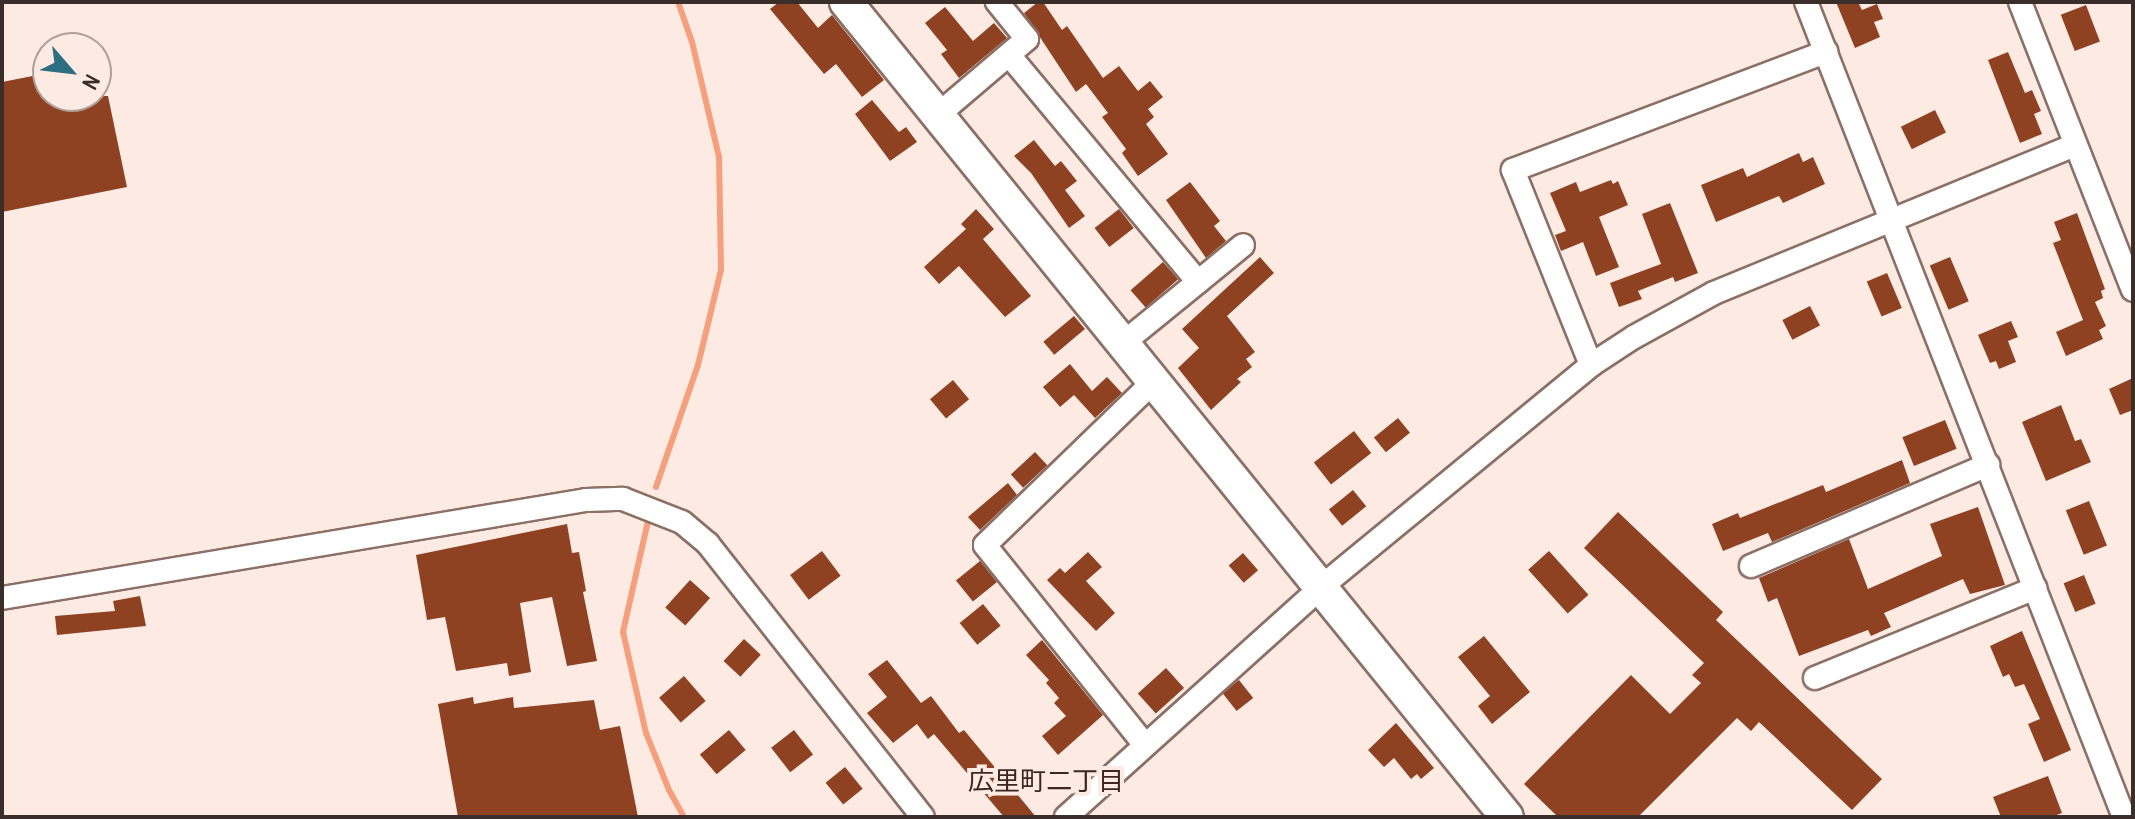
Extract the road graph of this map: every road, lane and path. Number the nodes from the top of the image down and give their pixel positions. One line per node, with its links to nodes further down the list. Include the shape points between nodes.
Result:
1 (846, 2): 7 (street)
2 (997, 2): 6 (street, via 1027,39)
3 (1806, 2): 5 (street)
4 (2020, 2): 8 (street)
5 (1826, 52): 9 (street); 14 (street, via 1513,170)
6 (1009, 55): 7 (street); 11 (street)
7 (940, 113): 13 (street)
8 (2075, 145): 9 (street); 12 (street)
9 (1892, 220): 14 (street, via 1714,293); 16 (street)
10 (1243, 245): 11 (street)
11 (1198, 282): 13 (street)
12 (2133, 290)
13 (1123, 343): 15 (street)
14 (1591, 365): 18 (street)
15 (1154, 381): 18 (street); 22 (street, via 985,545)
16 (1988, 465): 17 (street); 19 (street)
17 (1751, 566)
18 (1321, 587): 22 (street); 25 (street)
19 (2035, 588): 21 (street); 26 (street)
20 (2, 598): 23 (street, via 586,500 623,499 682,522 708,544)
21 (1815, 678)
22 (1145, 745): 24 (street)
23 (923, 817)
24 (1066, 817)
25 (1507, 817)
26 (2124, 817)

